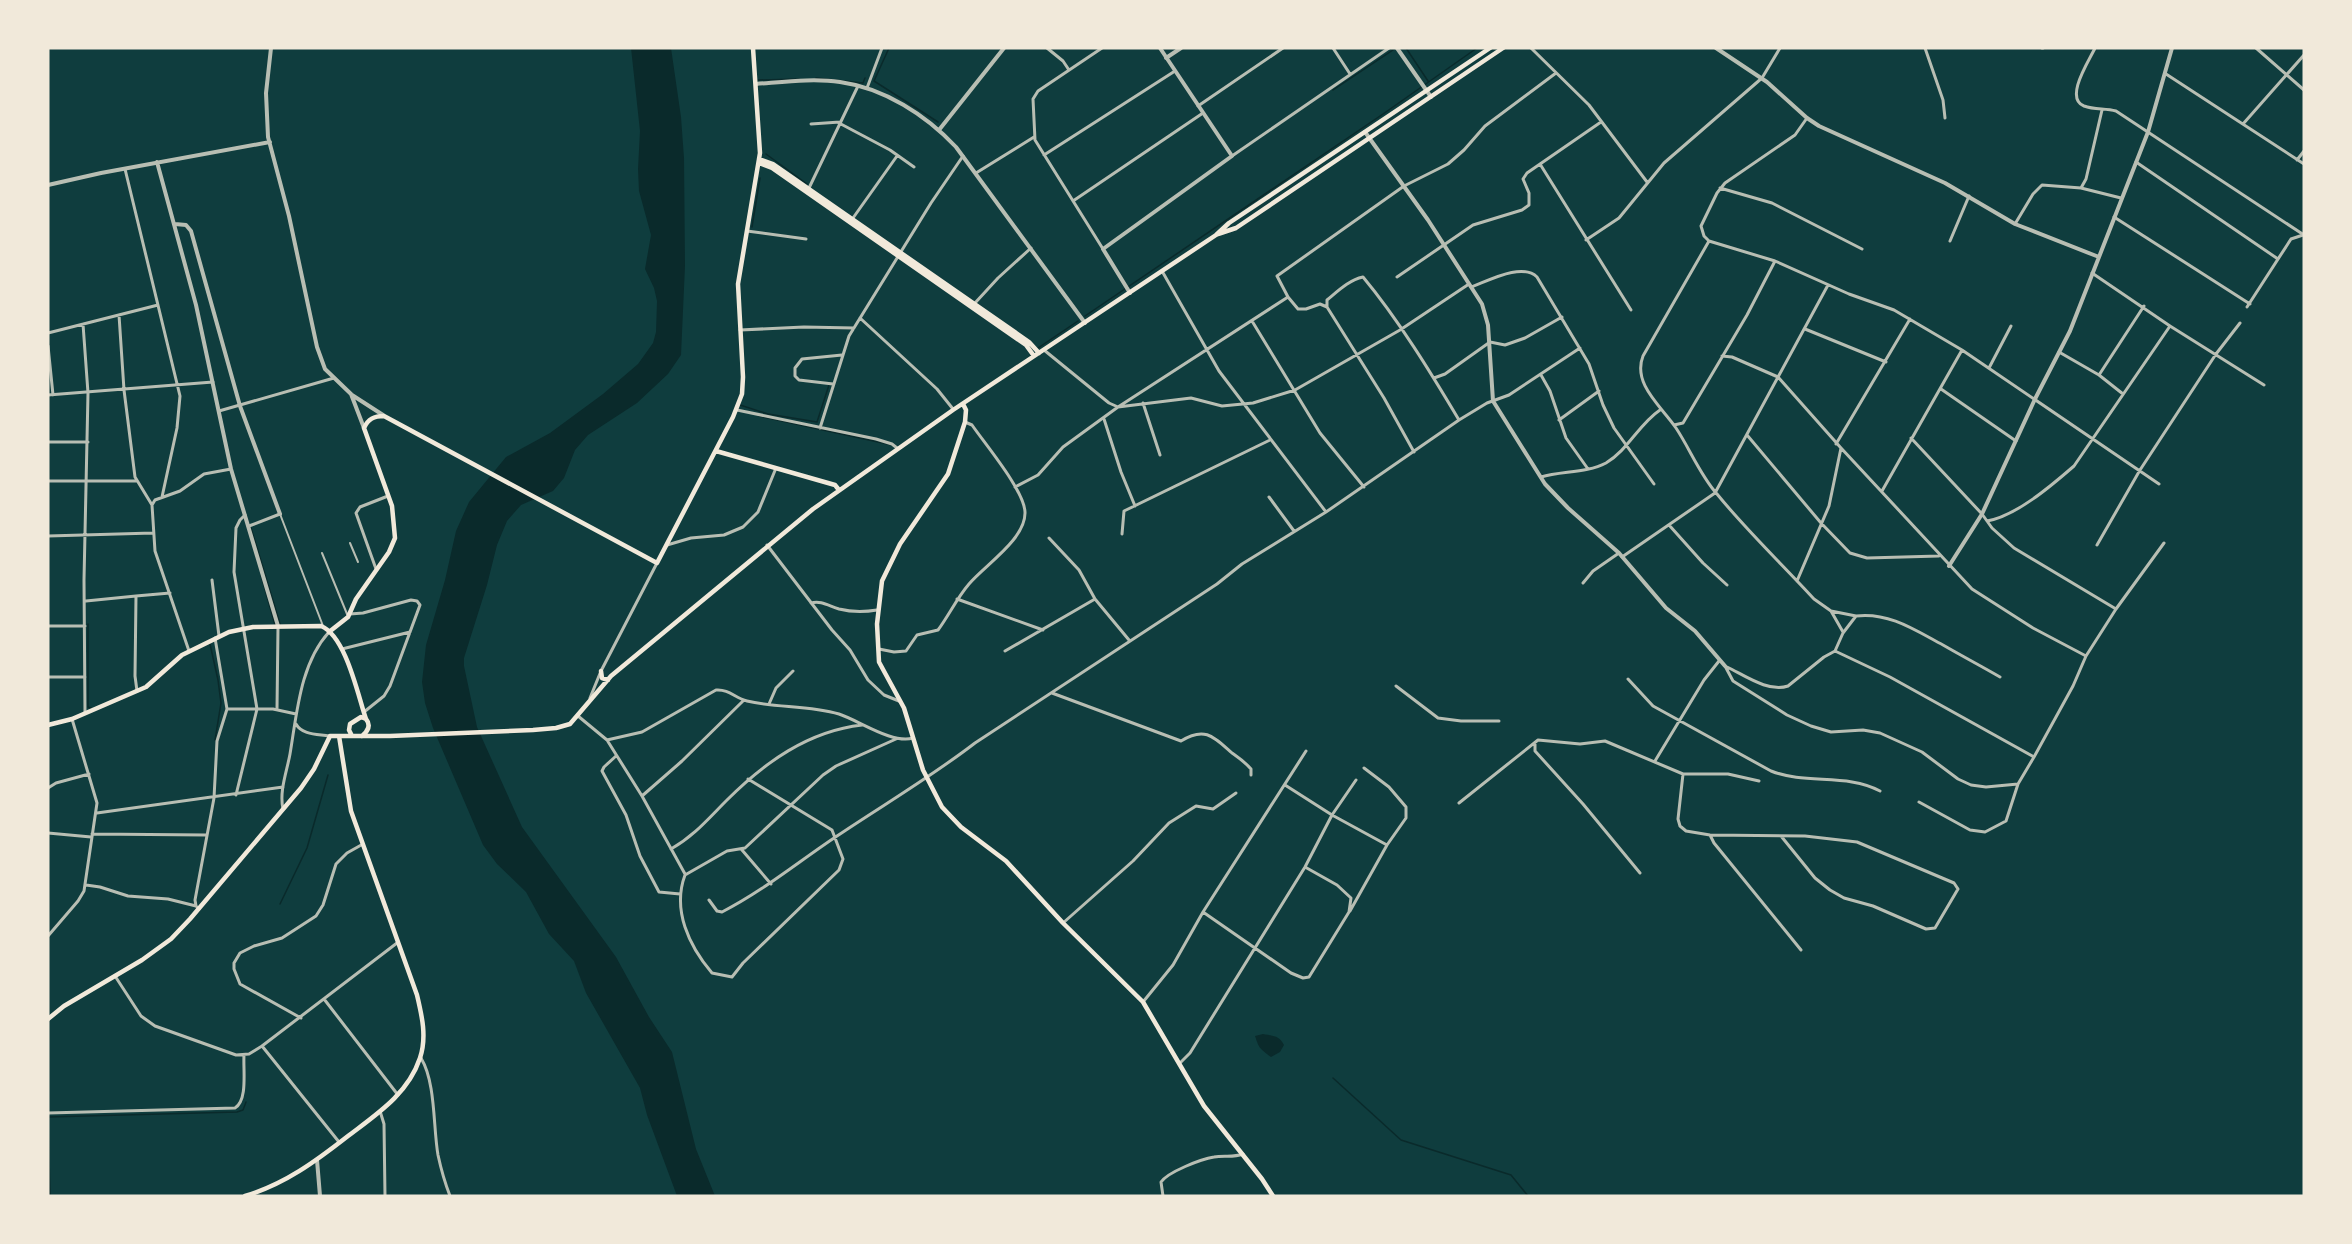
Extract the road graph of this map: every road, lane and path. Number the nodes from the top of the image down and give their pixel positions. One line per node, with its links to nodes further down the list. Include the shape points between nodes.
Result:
1 (271, 48): 51 (street, via 266,93)
2 (753, 48): 31 (main road)
3 (882, 48): 33 (street)
4 (1004, 48): 46 (street)
5 (1047, 48): 24 (street)
6 (1102, 48): 24 (street)
7 (1160, 48): 23 (street)
8 (1181, 48): 23 (street)
9 (1283, 48): 37 (street)
10 (1333, 48): 27 (street)
11 (1389, 48): 27 (street)
12 (1397, 48): 34 (street)
13 (1490, 48): 34 (main road)
14 (1503, 48): 36 (main road)
15 (1531, 48): 26 (street)
16 (1716, 48): 30 (street)
17 (1780, 48): 30 (street)
18 (1925, 48): 41 (street, via 1943,100)
19 (2095, 48): 38 (street, via 2075,95 2079,103)
20 (2172, 48): 28 (street)
21 (2256, 48): 29 (street)
22 (2304, 55): 29 (street)
23 (1166, 58): 25 (street)
24 (1070, 70): 49 (street, via 1034,96)
25 (1175, 70): 37 (street); 53 (street)
26 (1556, 73): 43 (street); 68 (street, via 1485,126 1448,164)
27 (1350, 74): 56 (street)
28 (2166, 74): 45 (street); 48 (street)
29 (2287, 74): 35 (street); 45 (street)
30 (1762, 78): 40 (street); 66 (street)
31 (756, 84): 32 (street, via 826,81); 58 (main road)
32 (858, 86): 33 (street); 42 (street)
33 (867, 88): 46 (street)
34 (1426, 90): 36 (street); 47 (main road)
35 (2304, 90)
36 (1431, 98): 50 (main road)
37 (1198, 106): 39 (street)
38 (2102, 110): 48 (street, via 2116,111); 71 (street)
39 (1203, 114): 56 (street); 74 (street)
40 (1807, 118): 70 (street, via 1795,135); 72 (street)
41 (1945, 118)
42 (840, 122): 44 (street); 54 (street); 69 (street)
43 (1601, 122): 61 (street); 66 (street)
44 (811, 124)
45 (2243, 124): 57 (street)
46 (939, 130): 55 (street)
47 (1365, 132): 50 (street); 81 (main road)
48 (2148, 132): 60 (street); 80 (street)
49 (1034, 137): 53 (street); 65 (street)
50 (1369, 138): 68 (street); 81 (main road, via 1236,228)
51 (270, 142): 59 (street); 140 (street, via 319,357)
52 (2304, 151): 57 (street)
53 (1044, 155): 74 (street)
54 (898, 156): 63 (street); 76 (street)
55 (963, 156): 65 (street); 90 (street)
56 (1232, 156): 88 (street)
57 (2297, 160): 62 (street)
58 (759, 161): 69 (main road, via 773,164); 79 (main road); 90 (main road)
59 (157, 162): 64 (street); 77 (street)
60 (2136, 162): 73 (street); 92 (street)
61 (1540, 164): 83 (street); 86 (street, via 1523,179 1529,205 1481,221)
62 (2304, 164)
63 (914, 167)
64 (125, 168): 67 (street); 104 (street)
65 (976, 173): 87 (street)
66 (1647, 182): 83 (street, via 1619,218)
67 (48, 185)
68 (1404, 186): 86 (street); 100 (street, via 1277,276)
69 (809, 188): 76 (main road)
70 (1720, 188): 85 (street, via 1701,226); 89 (street, via 1772,204)
71 (2081, 188): 73 (street); 78 (street, via 2038,188)
72 (1969, 196): 78 (street); 84 (street)
73 (2121, 198): 75 (street)
74 (1073, 201): 88 (street)
75 (2114, 217): 91 (street); 92 (street, via 2248,306)
76 (853, 218): 90 (main road)
77 (175, 224): 142 (street); 160 (street, via 186,225 191,231)
78 (2014, 224): 91 (street)
79 (747, 231): 82 (street); 120 (main road, via 738,284)
80 (2304, 234): 92 (street, via 2291,239)
81 (1216, 235): 94 (main road)
82 (806, 239)
83 (1586, 240): 107 (street)
84 (1950, 240)
85 (1709, 241): 93 (street); 164 (street, via 1641,362 1641,377)
86 (1443, 244): 96 (street); 98 (street)
87 (1031, 248): 102 (street); 113 (street)
88 (1103, 249): 99 (street)
89 (1862, 249)
90 (900, 254): 102 (main road); 110 (street); 132 (main road)
91 (2099, 257): 95 (street)
92 (2278, 259)
93 (1775, 261): 97 (street); 134 (street)
94 (1162, 271): 99 (main road); 126 (street)
95 (2091, 272): 105 (street); 129 (street)
96 (1396, 277)
97 (1828, 284): 111 (street); 119 (street)
98 (1470, 285): 109 (street, via 1529,271 1537,277); 121 (street); 123 (street, via 1486,314)
99 (1130, 293): 113 (main road)
100 (1288, 297): 103 (street, via 1298,309); 112 (street)
101 (1327, 300): 103 (street); 106 (street); 121 (street, via 1354,279 1363,278)
102 (975, 303): 132 (main road, via 1029,342)
103 (1320, 304): 106 (street)
104 (158, 305): 108 (street); 145 (street)
105 (2144, 306): 117 (street); 138 (street)
106 (1327, 307): 133 (street)
107 (1631, 310)
108 (119, 315): 115 (street); 147 (street)
109 (1562, 317): 123 (street, via 1505,345); 125 (street)
110 (860, 318): 118 (street); 163 (street, via 937,389)
111 (1910, 319): 128 (street); 135 (street)
112 (1252, 321): 126 (street); 148 (street)
113 (1085, 323): 127 (main road)
114 (2240, 323): 130 (street)
115 (83, 324): 122 (street); 150 (street)
116 (2011, 326): 136 (street)
117 (2170, 326): 130 (street); 152 (street)
118 (854, 328): 120 (street); 131 (street)
119 (1805, 329): 135 (street); 139 (street)
120 (740, 330): 162 (main road, via 743,387)
121 (1400, 330): 133 (street); 141 (street)
122 (48, 333)
123 (1490, 342): 141 (street); 156 (street)
124 (48, 346): 154 (street)
125 (1580, 348): 137 (street); 149 (street)
126 (1205, 349): 159 (street); 161 (street)
127 (1044, 350): 132 (main road); 161 (street)
128 (1962, 350): 136 (street); 146 (street)
129 (2059, 352): 138 (street); 155 (street)
130 (2216, 354): 144 (street); 191 (street)
131 (842, 355): 143 (street); 143 (street, via 802,359 795,368 799,380)
132 (1037, 355): 158 (main road)
133 (1357, 355): 148 (street); 186 (street)
134 (1722, 356): 139 (street); 171 (street, via 1683,423)
135 (1886, 362): 182 (street)
136 (1989, 368): 155 (street)
137 (1541, 375): 156 (street); 169 (street)
138 (2099, 375): 152 (street)
139 (1778, 377): 174 (street); 182 (street)
140 (334, 378): 151 (street); 160 (street)
141 (1434, 378): 168 (street)
142 (213, 382): 145 (street); 165 (street)
143 (834, 384): 173 (street)
144 (2264, 385)
145 (178, 386): 147 (street); 204 (street, via 180,412)
146 (1941, 389): 176 (street); 178 (street)
147 (124, 390): 150 (street); 195 (street)
148 (1295, 390): 159 (street); 199 (street, via 1320,433)
149 (1599, 391): 169 (street); 181 (street, via 1610,422)
150 (88, 393): 154 (street); 180 (street)
151 (351, 394): 166 (street); 172 (street)
152 (2123, 394): 175 (street)
153 (48, 395): 154 (street)
154 (53, 395)
155 (2035, 399): 175 (street); 178 (street)
156 (1493, 400): 168 (street); 192 (street)
157 (1143, 403): 159 (street, via 1191,398 1222,405); 161 (street); 187 (street)
158 (963, 404): 163 (main road); 170 (main road)
159 (1244, 404): 177 (street)
160 (240, 406): 165 (street); 209 (street)
161 (1118, 407): 167 (street)
162 (736, 410): 173 (street); 185 (main road)
163 (953, 410): 183 (main road)
164 (1660, 410): 171 (street); 181 (street)
165 (219, 411): 189 (street)
166 (384, 416): 172 (main road, via 371,418); 231 (main road)
167 (1104, 419): 198 (street, via 1063,447 1038,475); 207 (street)
168 (1458, 420): 186 (street)
169 (1559, 420): 190 (street, via 1566,438)
170 (965, 423): 198 (street, via 972,425); 245 (main road, via 945,480 907,532 887,568)
171 (1674, 425): 202 (street)
172 (364, 428): 203 (main road)
173 (820, 428): 183 (street, via 876,439)
174 (1747, 435): 202 (street); 213 (street)
175 (2093, 437): 191 (street); 212 (street, via 2074,466 2057,481 2002,519)
176 (1911, 438): 201 (street); 210 (street)
177 (1270, 440): 207 (street); 208 (street)
178 (2016, 441): 210 (street)
179 (48, 442): 180 (street)
180 (88, 442): 194 (street)
181 (1625, 444): 190 (street, via 1609,461); 196 (street)
182 (1836, 444): 184 (street)
183 (897, 448): 200 (main road)
184 (1840, 448): 201 (street); 213 (street, via 1831,500)
185 (716, 450): 188 (main road); 224 (main road)
186 (1414, 452): 199 (street)
187 (1160, 455)
188 (776, 468): 200 (main road, via 835,484); 224 (street, via 758,512 743,527 723,535)
189 (231, 469): 204 (street, via 204,474 180,491); 211 (street)
190 (1588, 469): 192 (street)
191 (2140, 470): 197 (street); 226 (street)
192 (1541, 477): 228 (street, via 1568,508)
193 (48, 481): 194 (street)
194 (88, 481): 195 (street); 219 (street)
195 (136, 481): 206 (street)
196 (1654, 484)
197 (2159, 484)
198 (1015, 487): 241 (street, via 1024,522)
199 (1364, 487): 208 (street)
200 (839, 490): 225 (main road)
201 (1882, 491): 229 (street)
202 (1715, 493): 214 (street); 235 (street)
203 (388, 496): 233 (main road, via 395,532 392,548); 233 (street, via 360,507 356,513)
204 (162, 497): 206 (street)
205 (1269, 497): 216 (street)
206 (152, 505): 217 (street)
207 (1135, 506): 218 (street, via 1124,511)
208 (1326, 512): 216 (street)
209 (280, 514): 215 (street); 253 (street)
210 (1982, 514): 212 (street); 232 (street)
211 (245, 515): 215 (street); 254 (street, via 236,528 234,564)
212 (1987, 521): 244 (street, via 2014,548)
213 (1821, 523): 229 (street, via 1850,553 1861,557); 235 (street)
214 (1669, 525): 228 (street); 237 (street)
215 (249, 526): 252 (street)
216 (1294, 531): 260 (street)
217 (153, 533): 219 (street); 238 (street)
218 (1122, 534)
219 (86, 535): 220 (street); 242 (street)
220 (48, 536)
221 (1049, 538): 240 (street, via 1079,570)
222 (350, 543): 230 (street)
223 (2164, 543): 244 (street)
224 (666, 545): 231 (main road)
225 (767, 545): 243 (street); 276 (main road)
226 (2097, 545)
227 (322, 553): 247 (street)
228 (1621, 555): 236 (street, via 1593,571); 268 (street)
229 (1939, 556): 232 (street)
230 (358, 562)
231 (657, 563): 270 (street)
232 (1949, 566): 267 (street, via 1972,589 2000,608)
233 (376, 570): 247 (main road)
234 (212, 580): 259 (street)
235 (1797, 581): 246 (street)
236 (1583, 583)
237 (1727, 585)
238 (170, 593): 239 (street); 264 (street)
239 (136, 597): 242 (street); 278 (street)
240 (1095, 598): 255 (street); 260 (street)
241 (957, 599): 255 (street); 262 (street, via 938,630 917,635 906,651)
242 (85, 601): 251 (street)
243 (811, 603): 245 (street, via 852,611); 281 (street, via 850,650 873,686)
244 (2116, 609): 267 (street)
245 (877, 610): 262 (main road)
246 (1831, 610): 248 (street); 258 (street)
247 (349, 616): 249 (main road); 257 (street, via 411,600 419,603 419,611)
248 (1856, 616): 258 (street); 274 (street, via 1881,616 1906,624)
249 (339, 624): 256 (main road); 261 (main road)
250 (48, 626): 251 (street)
251 (85, 626): 273 (street)
252 (278, 626): 253 (main road); 254 (main road); 286 (street)
253 (324, 627): 256 (main road)
254 (243, 629): 259 (main road); 285 (street)
255 (1043, 630): 265 (street)
256 (329, 632): 261 (main road); 289 (street, via 311,662)
257 (410, 632): 263 (street); 287 (street, via 386,692)
258 (1843, 633): 266 (street)
259 (217, 637): 264 (main road); 284 (street)
260 (1129, 640): 279 (street)
261 (337, 642): 263 (main road)
262 (877, 648): 281 (main road, via 882,668)
263 (341, 649): 287 (main road)
264 (189, 651): 278 (main road)
265 (1005, 651)
266 (1835, 651): 269 (street, via 1782,688 1768,686); 308 (street, via 1890,676)
267 (2086, 656): 308 (street)
268 (1719, 661): 269 (street); 293 (street)
269 (1725, 666): 318 (street, via 1737,684 1811,726 1831,732 1880,733 1922,752 1971,785)
270 (601, 671): 276 (main road, via 602,678); 282 (street)
271 (793, 671): 283 (street, via 776,688)
272 (48, 677): 273 (street)
273 (85, 677): 288 (street)
274 (2000, 677)
275 (1628, 679): 293 (street, via 1649,703)
276 (608, 680): 282 (main road)
277 (1396, 686): 294 (street, via 1438,718)
278 (137, 691): 288 (main road)
279 (1052, 692): 313 (street, via 1181,741 1191,734 1209,735 1243,760); 314 (street)
280 (744, 700): 283 (street); 304 (street, via 729,691 716,690 642,732); 325 (street)
281 (900, 701): 302 (main road)
282 (587, 704): 290 (main road)
283 (769, 704): 297 (street, via 830,712)
284 (227, 709): 285 (street); 326 (street, via 217,741)
285 (257, 709): 286 (street); 324 (street)
286 (277, 710): 289 (street)
287 (364, 712): 292 (main road)
288 (85, 713): 291 (main road)
289 (296, 714): 295 (street)
290 (578, 716): 301 (main road, via 561,727); 304 (street)
291 (72, 719): 296 (main road); 311 (street)
292 (366, 719): 300 (main road, via 351,722 348,730); 301 (main road, via 368,726)
293 (1679, 720): 309 (street); 322 (street, via 1779,774 1853,781)
294 (1499, 722)
295 (296, 724): 298 (street, via 305,732); 320 (street)
296 (48, 725)
297 (864, 725): 303 (street); 315 (street, via 811,739 774,758)
298 (330, 736): 299 (main road); 330 (main road, via 308,778)
299 (339, 736): 300 (main road); 339 (main road, via 348,798)
300 (352, 736): 301 (main road)
301 (362, 736)
302 (913, 738): 303 (street); 314 (main road)
303 (896, 739): 329 (street, via 830,770)
304 (607, 740): 307 (street)
305 (1535, 744): 309 (street, via 1538,740 1580,744 1605,741); 328 (street); 344 (street, via 1535,751)
306 (1306, 751): 319 (street)
307 (616, 756): 325 (street); 348 (street, via 602,771 626,815 643,862 659,892)
308 (2034, 757): 318 (street)
309 (1655, 761): 312 (street)
310 (1364, 768): 340 (street, via 1389,787 1406,807 1406,818)
311 (89, 774): 321 (street); 331 (street)
312 (1683, 774): 317 (street, via 1728,774); 336 (street, via 1680,826 1686,831)
313 (1251, 775)
314 (927, 778): 338 (street); 353 (main road, via 953,820 998,854)
315 (748, 780): 329 (street); 341 (street, via 697,832)
316 (1356, 780): 332 (street)
317 (1759, 781)
318 (2018, 784): 327 (street, via 2006,821 1985,832 1970,830)
319 (1285, 785): 332 (street); 351 (street)
320 (284, 787): 324 (street); 330 (street)
321 (48, 788)
322 (1880, 791)
323 (1236, 793): 353 (street, via 1213,809 1196,806 1169,823)
324 (236, 795): 326 (street)
325 (642, 796): 341 (street)
326 (214, 798): 331 (street); 335 (street)
327 (1919, 802)
328 (1459, 803)
329 (789, 806): 338 (street, via 832,830); 342 (street)
330 (283, 809): 350 (main road)
331 (97, 813): 334 (street)
332 (1332, 815): 340 (street); 343 (street)
333 (48, 833): 334 (street)
334 (92, 835): 335 (street); 347 (street)
335 (206, 835): 350 (street, via 195,900)
336 (1710, 835): 337 (street); 357 (street)
337 (1781, 836): 337 (street, via 1864,843 1958,888 1935,928 1926,928 1830,890 1815,878)
338 (836, 837): 346 (street); 348 (street, via 843,859 839,870 732,977 712,973 689,938 682,919)
339 (363, 844): 355 (main road); 361 (street, via 336,864 316,916 282,938 245,949 234,963 240,984)
340 (1387, 845): 352 (street)
341 (671, 849): 345 (street)
342 (742, 850): 345 (street, via 727,852); 346 (street)
343 (1305, 867): 352 (street, via 1351,898); 356 (street)
344 (1640, 873)
345 (685, 875): 348 (street)
346 (771, 884): 349 (street, via 722,912)
347 (86, 885): 350 (street); 354 (street, via 78,901)
348 (680, 894)
349 (710, 900)
350 (198, 908): 358 (main road, via 171,939)
351 (1203, 912): 356 (street); 360 (street, via 1173,965)
352 (1349, 912): 356 (street, via 1310,977 1291,974)
353 (1063, 923): 360 (main road)
354 (48, 936)
355 (399, 942): 359 (street); 365 (main road, via 422,1016)
356 (1255, 947): 366 (street, via 1190,1053)
357 (1801, 950)
358 (115, 976): 362 (main road); 364 (street, via 136,1010 150,1023 228,1053)
359 (324, 999): 361 (street); 367 (street)
360 (1143, 1002): 366 (main road)
361 (300, 1018): 363 (street)
362 (48, 1019)
363 (262, 1046): 364 (street); 370 (street)
364 (244, 1055): 369 (street, via 242,1098 235,1108)
365 (420, 1057): 367 (main road); 376 (street, via 430,1089 438,1156)
366 (1178, 1064): 371 (main road, via 1204,1106)
367 (398, 1095): 368 (main road)
368 (380, 1112): 370 (main road); 375 (street, via 384,1124)
369 (48, 1113)
370 (339, 1142): 372 (main road)
371 (1243, 1154): 377 (street, via 1214,1156 1170,1174 1161,1182); 378 (main road)
372 (317, 1160): 373 (main road, via 286,1179); 374 (street)
373 (245, 1196)
374 (320, 1196)
375 (385, 1196)
376 (450, 1196)
377 (1163, 1196)
378 (1273, 1196)

